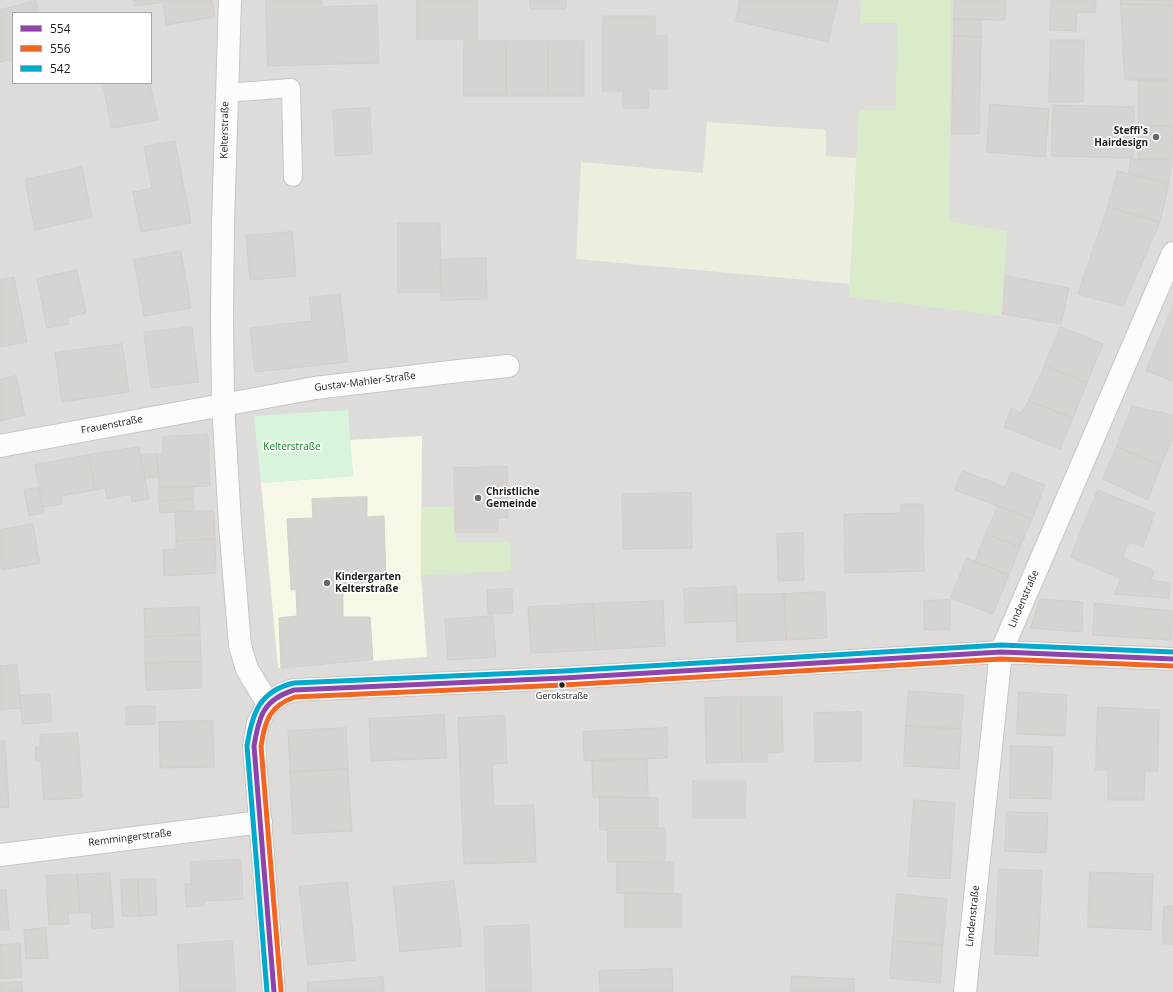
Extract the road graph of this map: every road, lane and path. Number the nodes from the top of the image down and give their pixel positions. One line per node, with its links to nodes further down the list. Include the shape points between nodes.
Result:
1 (230, 0): 2 (street, Kelterstraße)
2 (226, 93): 3 (lane, via 291,88); 6 (street, Kelterstraße)
3 (293, 177)
4 (1173, 253): 8 (street, Lindenstraße)
5 (508, 366): 6 (street, Gustav-Mahler-Straße, via 315,388)
6 (223, 404): 7 (street, Frauenstraße); 10 (street, Kelterstraße, via 240,646 247,669)
7 (0, 446)
8 (1001, 652): 9 (street); 10 (street, via 574,677 294,690 282,694); 14 (street, Lindenstraße)
9 (1173, 659)
10 (268, 704): 11 (street, via 258,723 254,746)
11 (261, 822): 12 (street, Remmingerstraße); 13 (street)
12 (0, 855)
13 (274, 992)
14 (965, 992)

